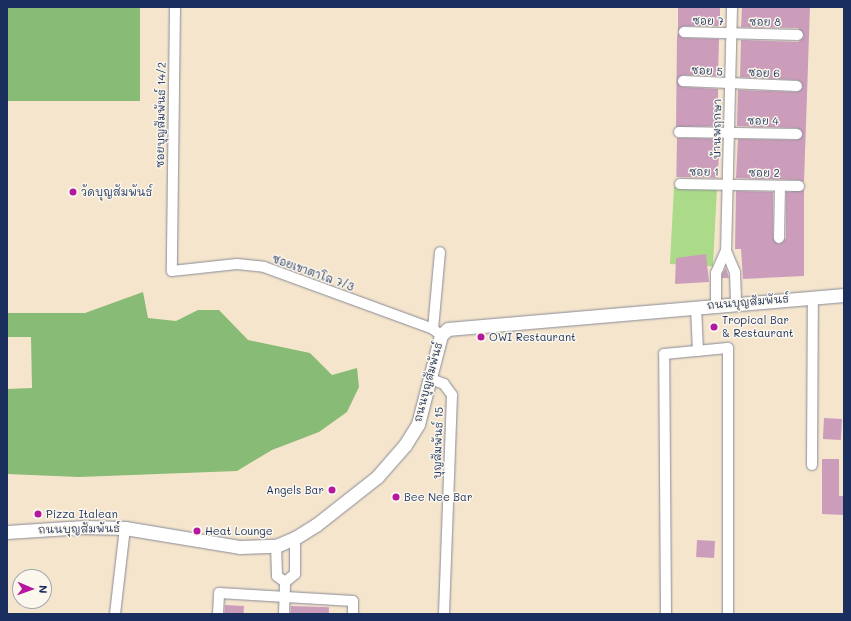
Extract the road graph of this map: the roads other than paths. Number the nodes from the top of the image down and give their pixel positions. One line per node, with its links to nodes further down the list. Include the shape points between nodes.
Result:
1 (175, 7): 19 (street, ซอยบุญสัมพันธ์ 14/2)
2 (732, 7): 4 (street, บ้านพฤกษา)
3 (684, 32): 4 (street, ซอย 7)
4 (731, 34): 5 (street, ซอย 8); 7 (street, บ้านพฤกษา)
5 (798, 35)
6 (683, 81): 7 (street, ซอย 5)
7 (730, 84): 8 (street, ซอย 6); 10 (street, บ้านพฤกษา)
8 (797, 86)
9 (679, 132): 10 (street, ซอย 4)
10 (729, 132): 11 (street, ซอย 4); 13 (street, บ้านพฤกษา)
11 (797, 134)
12 (680, 184): 13 (street, ซอย 1)
13 (728, 185): 14 (street, ซอย 2); 18 (street, บ้านพฤกษา)
14 (780, 186): 15 (street, ซอย 2); 16 (street)
15 (799, 186)
16 (779, 238)
17 (440, 252): 25 (street)
18 (726, 252): 22 (street, บ้านพฤกษา, via 735,272); 23 (street, บ้านพฤกษา, via 716,273)
19 (172, 271): 25 (street, ซอยเขาตาโล 7/3, via 237,264 264,267)
20 (844, 295): 21 (street, ถนนบุญสัมพันธ์)
21 (813, 297): 22 (street, ถนนบุญสัมพันธ์); 28 (street)
22 (736, 304): 23 (street, ถนนบุญสัมพันธ์)
23 (716, 305): 24 (street, ถนนบุญสัมพันธ์)
24 (696, 307): 25 (street, ถนนบุญสัมพันธ์, via 459,327); 26 (street)
25 (437, 332): 27 (street, ถนนบุญสัมพันธ์)
26 (698, 351): 40 (street, via 664,354); 41 (street, via 728,348)
27 (431, 379): 31 (street, ถนนบุญสัมพันธ์, via 418,424 405,446 377,477); 39 (street, บุญสัมพันธ์ 15, via 444,384 452,395)
28 (812, 465)
29 (125, 528): 30 (street, ถนนบุญสัมพันธ์, via 84,527); 32 (street, ถนนบุญสัมพันธ์, via 240,547); 35 (street)
30 (7, 532)
31 (296, 538): 32 (street, ถนนบุญสัมพันธ์); 33 (street, via 295,574)
32 (276, 546): 33 (street, via 277,576)
33 (285, 582): 34 (street)
34 (284, 598): 36 (street, via 219,593); 37 (street); 38 (street, via 353,601)
35 (115, 614)
36 (218, 614)
37 (284, 614)
38 (352, 614)
39 (444, 614)
40 (666, 614)
41 (728, 614)

